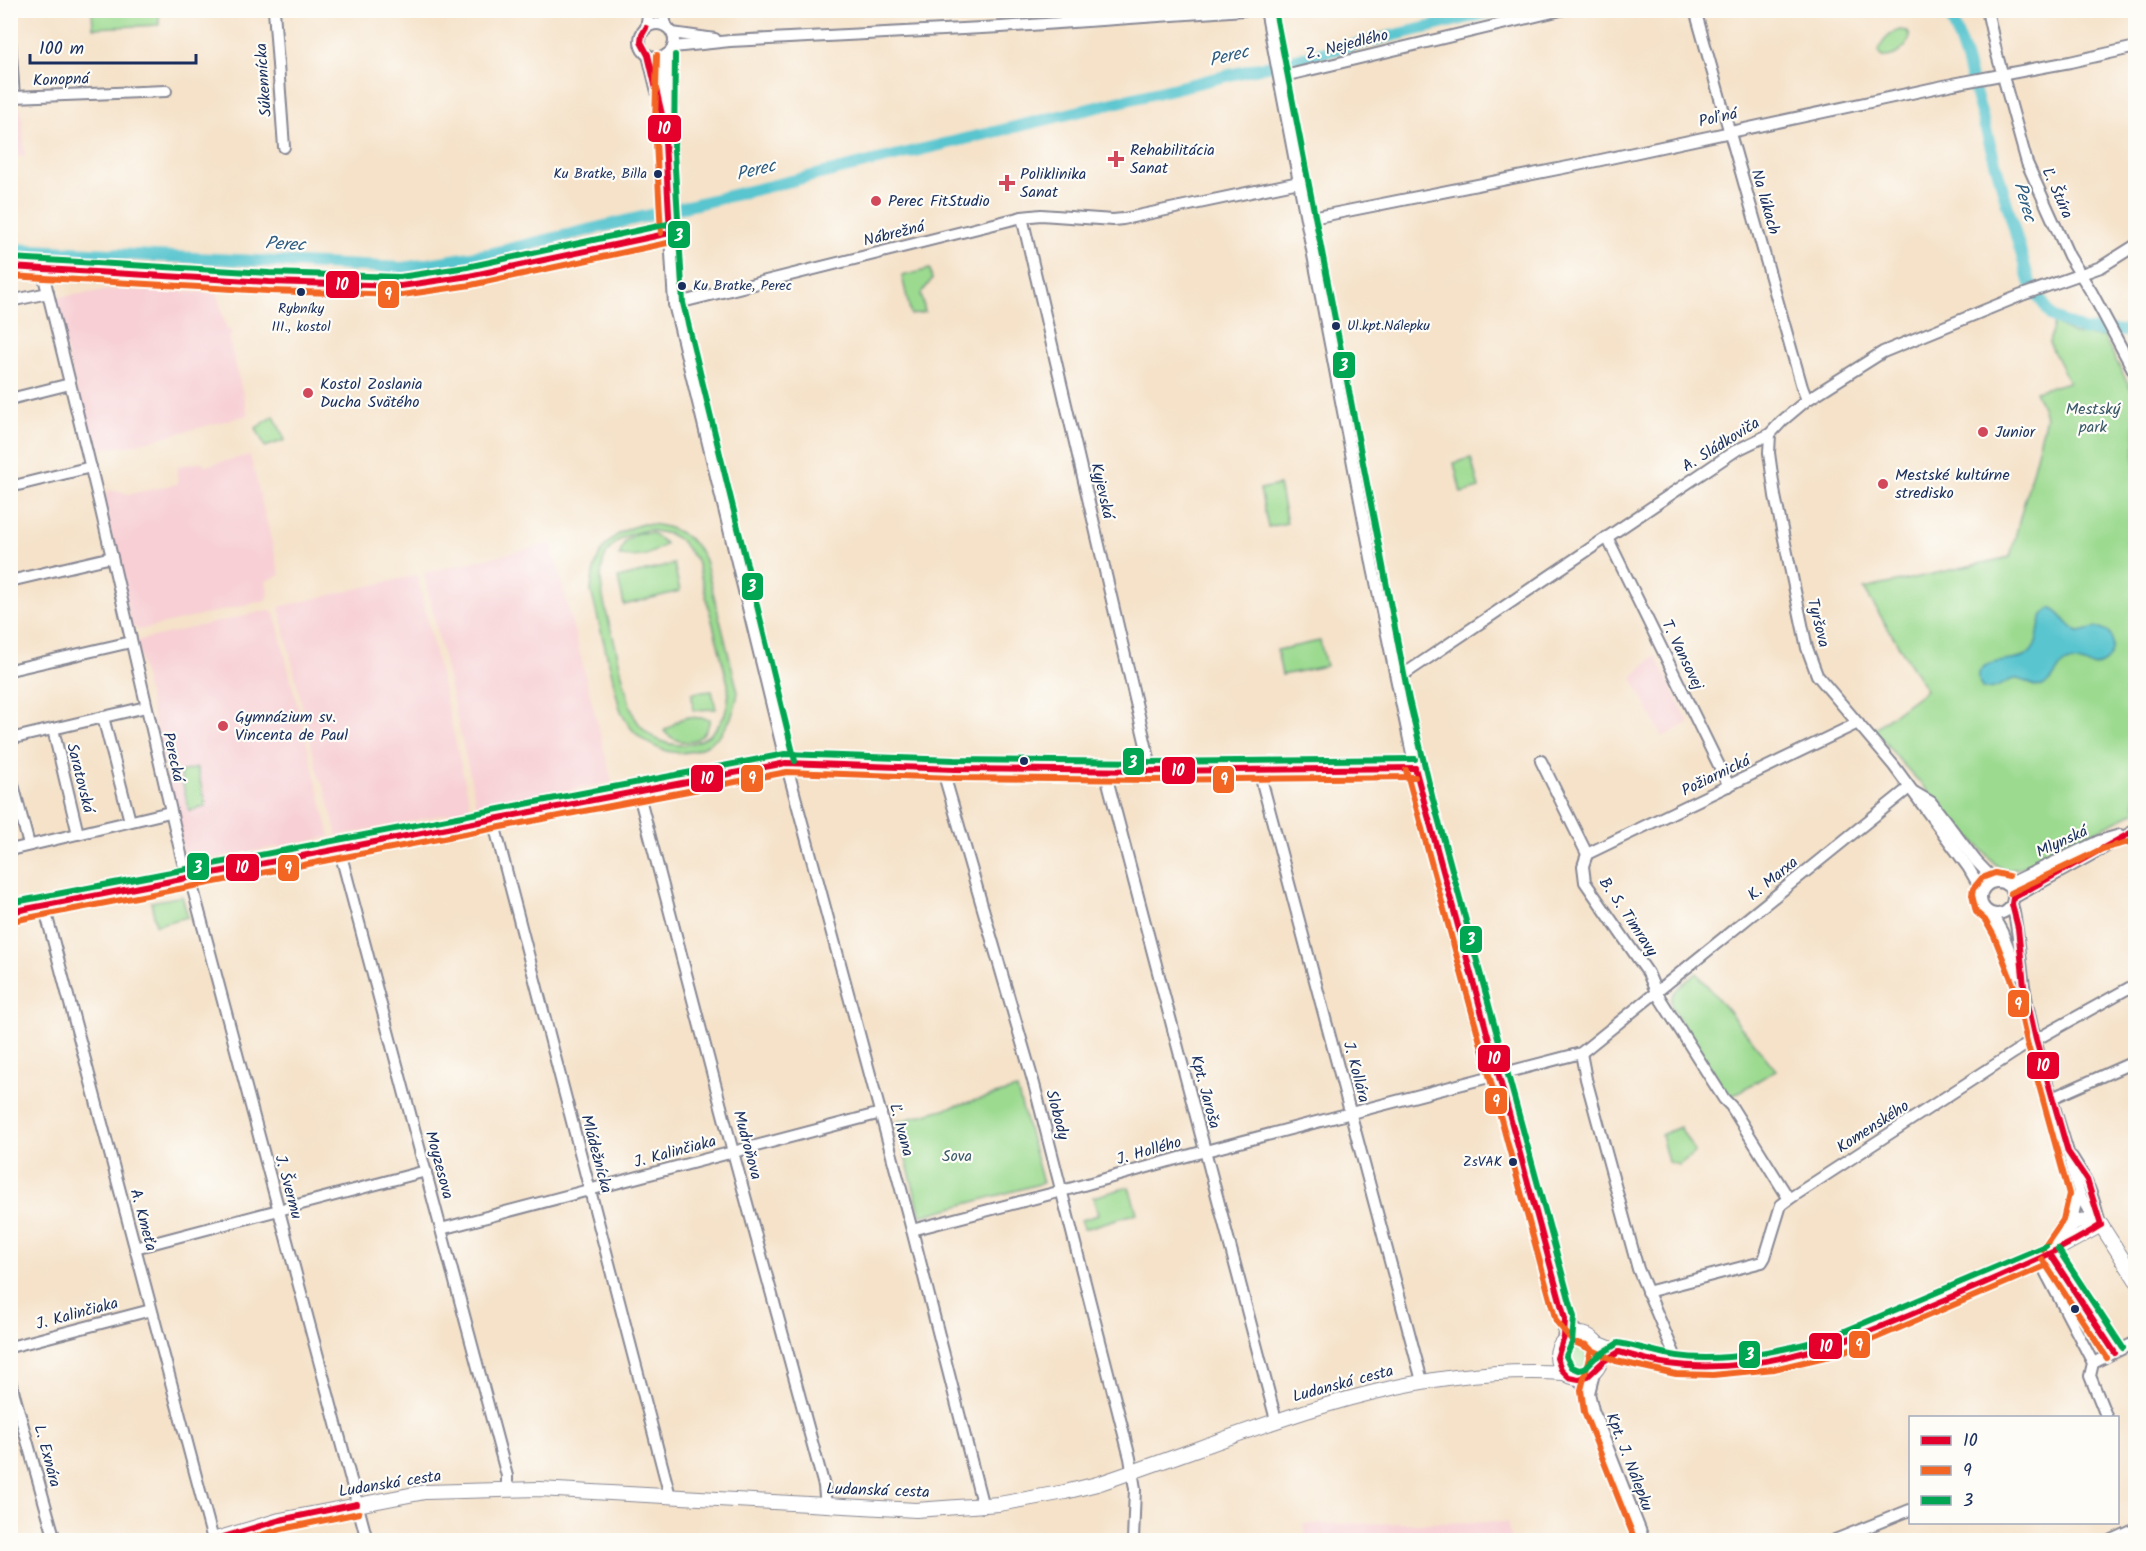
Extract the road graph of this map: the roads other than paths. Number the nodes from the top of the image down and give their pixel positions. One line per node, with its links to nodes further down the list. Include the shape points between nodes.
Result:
1 (274, 10): 21 (street, Súkennícka)
2 (649, 10): 9 (street)
3 (663, 10): 10 (street)
4 (1244, 10): 12 (street)
5 (1266, 10): 16 (street)
6 (1561, 10): 16 (street, Z. Nejedlého)
7 (1695, 10): 20 (street, Na lúkach)
8 (1987, 10): 17 (street, Ľ. Štúra)
9 (646, 28): 10 (street, via 656,24); 15 (street, via 640,41)
10 (669, 29): 12 (street); 14 (street, via 674,38)
11 (10, 41): 18 (street, Konopná, via 14,97)
12 (730, 41): 14 (street)
13 (2136, 47): 17 (street, Poľná)
14 (669, 51): 15 (street, via 657,58); 19 (street)
15 (648, 55): 19 (street)
16 (1279, 74): 22 (street)
17 (2002, 74): 20 (street, Poľná); 29 (street, Ľ. Štúra, via 2027,163)
18 (166, 91)
19 (664, 123): 25 (street, Ľ. Ivana)
20 (1729, 131): 24 (street, Poľná); 35 (street, Na lúkach, via 1798,376)
21 (284, 147)
22 (1299, 182): 23 (street, Nábrežná, via 1123,219); 24 (street)
23 (1022, 217): 32 (street, Nábrežná); 56 (street, Kyjevská)
24 (1307, 219): 45 (street)
25 (670, 233): 28 (street, via 469,276 401,286); 32 (street, Ľ. Ivana)
26 (2136, 245): 29 (street, A. Sládkoviča)
27 (10, 267): 28 (street)
28 (42, 269): 30 (street, Perecká)
29 (2081, 275): 33 (street, Ľ. Štúra); 35 (street, A. Sládkoviča, via 1883,352)
30 (48, 293): 31 (street); 34 (street, Perecká)
31 (10, 301)
32 (675, 304): 52 (street, Ľ. Ivana)
33 (2136, 375)
34 (70, 384): 36 (street); 38 (street, Perecká)
35 (1811, 398): 37 (street, A. Sládkoviča)
36 (10, 399)
37 (1770, 434): 40 (street, A. Sládkoviča, via 1735,451); 48 (street, Tyršova, via 1768,453 1775,496 1807,648 1817,675)
38 (91, 467): 39 (street); 41 (street, Perecká)
39 (10, 487)
40 (1607, 537): 45 (street, A. Sládkoviča); 59 (street, T. Vansovej)
41 (112, 557): 42 (street); 43 (street, Perecká)
42 (10, 581)
43 (131, 642): 44 (street); 46 (street, Perecká)
44 (10, 670)
45 (1396, 680): 54 (street)
46 (146, 707): 47 (street, Saratovská); 62 (street, Perecká)
47 (103, 717): 49 (street, Saratovská); 64 (street)
48 (1858, 723): 59 (street, Požiarnická); 60 (street, Tyršova)
49 (53, 729): 50 (street, Saratovská); 66 (street, Saratovská)
50 (10, 739)
51 (1541, 761): 70 (street, B. S. Timravy)
52 (786, 763): 53 (street); 61 (street); 87 (street, Ľ. Ivana)
53 (942, 768): 55 (street); 94 (street, Slobody)
54 (1415, 768): 57 (street); 85 (street)
55 (1105, 771): 56 (street); 89 (street, Kpt. Jaroša)
56 (1152, 771): 57 (street)
57 (1259, 771): 88 (street, J. Kollára)
58 (10, 773): 67 (street)
59 (1730, 786): 70 (street, Požiarnická)
60 (1909, 788): 72 (street, Tyršova, via 1931,802 1977,861); 73 (street, Tyršova); 81 (street, K. Marxa)
61 (639, 791): 63 (street); 90 (street, Mudroňova)
62 (170, 812): 64 (street, Saratovská); 71 (street, Perecká)
63 (493, 820): 68 (street); 93 (street, Mládežnícka)
64 (129, 821): 66 (street, Saratovská)
65 (2134, 831): 72 (street, Mlynská, via 2099,841); 75 (street, Mlynská)
66 (78, 834): 67 (street, Saratovská)
67 (29, 845): 69 (street, Saratovská)
68 (339, 848): 71 (street); 92 (street, Moyzesova)
69 (10, 850)
70 (1587, 854): 81 (street, B. S. Timravy, via 1583,866 1585,882 1648,973)
71 (187, 878): 76 (street); 97 (street, J. Švermu)
72 (2001, 883): 73 (street, via 1990,883); 75 (street, via 2011,890)
73 (1982, 891): 78 (street, via 1984,908)
74 (10, 898): 77 (street)
75 (2013, 901): 78 (street, via 2007,911); 80 (street)
76 (44, 906): 77 (street); 102 (street, A. Kmeťa)
77 (12, 912)
78 (1992, 914): 80 (street)
79 (2136, 984): 82 (street, Komenského)
80 (2024, 986): 82 (street)
81 (1656, 992): 83 (street, K. Marxa); 96 (street)
82 (2036, 1040): 86 (street); 96 (street, Komenského)
83 (1581, 1053): 85 (street, K. Marxa); 105 (street)
84 (2136, 1061): 86 (street)
85 (1499, 1074): 88 (street, J. Hollého); 107 (street)
86 (2052, 1098): 91 (street)
87 (881, 1113): 90 (street, J. Kalinčiaka); 101 (street, Ľ. Ivana)
88 (1351, 1113): 89 (street, J. Hollého); 122 (street, J. Kollára)
89 (1205, 1151): 94 (street, J. Hollého); 125 (street, Kpt. Jaroša)
90 (733, 1152): 93 (street, J. Kalinčiaka); 130 (street, Mudroňova, via 824,1486)
91 (2068, 1152): 95 (street); 99 (street, via 2087,1180)
92 (426, 1171): 97 (street); 100 (street, Moyzesova)
93 (590, 1190): 100 (street, J. Kalinčiaka); 128 (street, Mládežnícka)
94 (1062, 1191): 101 (street, J. Hollého); 126 (street, Slobody)
95 (2078, 1194): 98 (street); 99 (street)
96 (1789, 1199): 105 (street, Komenského, via 1781,1205 1762,1262)
97 (278, 1210): 102 (street); 129 (street, J. Švermu)
98 (2071, 1224): 99 (street, via 2085,1220); 103 (street)
99 (2101, 1226): 103 (street); 104 (street)
100 (441, 1229): 127 (street, Moyzesova, via 507,1476)
101 (912, 1230): 131 (street, Ľ. Ivana)
102 (135, 1248): 106 (street, A. Kmeťa)
103 (2046, 1256): 115 (street, via 2044,1270); 116 (street, via 1834,1346 1768,1361)
104 (2136, 1280)
105 (1647, 1292): 116 (street)
106 (151, 1310): 112 (street, J. Kalinčiaka); 135 (street, A. Kmeťa)
107 (1565, 1319): 108 (street); 109 (street)
108 (1579, 1334): 109 (street); 110 (street)
109 (1563, 1341): 114 (street)
110 (1597, 1342): 113 (street); 117 (street, via 1601,1353)
111 (2136, 1342): 115 (street)
112 (10, 1347)
113 (1619, 1352): 116 (street); 117 (street)
114 (1557, 1356): 118 (street, Ludanská cesta); 119 (street)
115 (2093, 1363): 124 (street, via 2090,1376)
116 (1677, 1365)
117 (1597, 1369): 120 (street); 123 (street)
118 (1528, 1371): 119 (street, Ludanská cesta); 122 (street, Ludanská cesta)
119 (1564, 1373): 120 (street)
120 (1578, 1379): 123 (street, Kpt. J. Nálepku)
121 (10, 1380): 134 (street, L. Exnára)
122 (1422, 1381): 125 (street, Ludanská cesta)
123 (1589, 1394): 138 (street, Kpt. J. Nálepku)
124 (2106, 1416)
125 (1276, 1420): 126 (street, Ludanská cesta)
126 (1133, 1472): 131 (street, Ludanská cesta, via 1065,1492); 137 (street, Slobody)
127 (507, 1489): 128 (street, Ludanská cesta); 129 (street, Ludanská cesta, via 425,1492)
128 (670, 1496): 130 (street, Ludanská cesta)
129 (357, 1504): 135 (street, Ludanská cesta, via 280,1520); 136 (street, J. Švermu)
130 (826, 1506): 131 (street, Ludanská cesta, via 916,1510)
131 (983, 1507)
132 (1909, 1511): 139 (street)
133 (2136, 1529): 140 (street)
134 (55, 1540)
135 (213, 1540)
136 (367, 1540)
137 (1133, 1540)
138 (1644, 1540)
139 (1835, 1540)
140 (2112, 1540)

